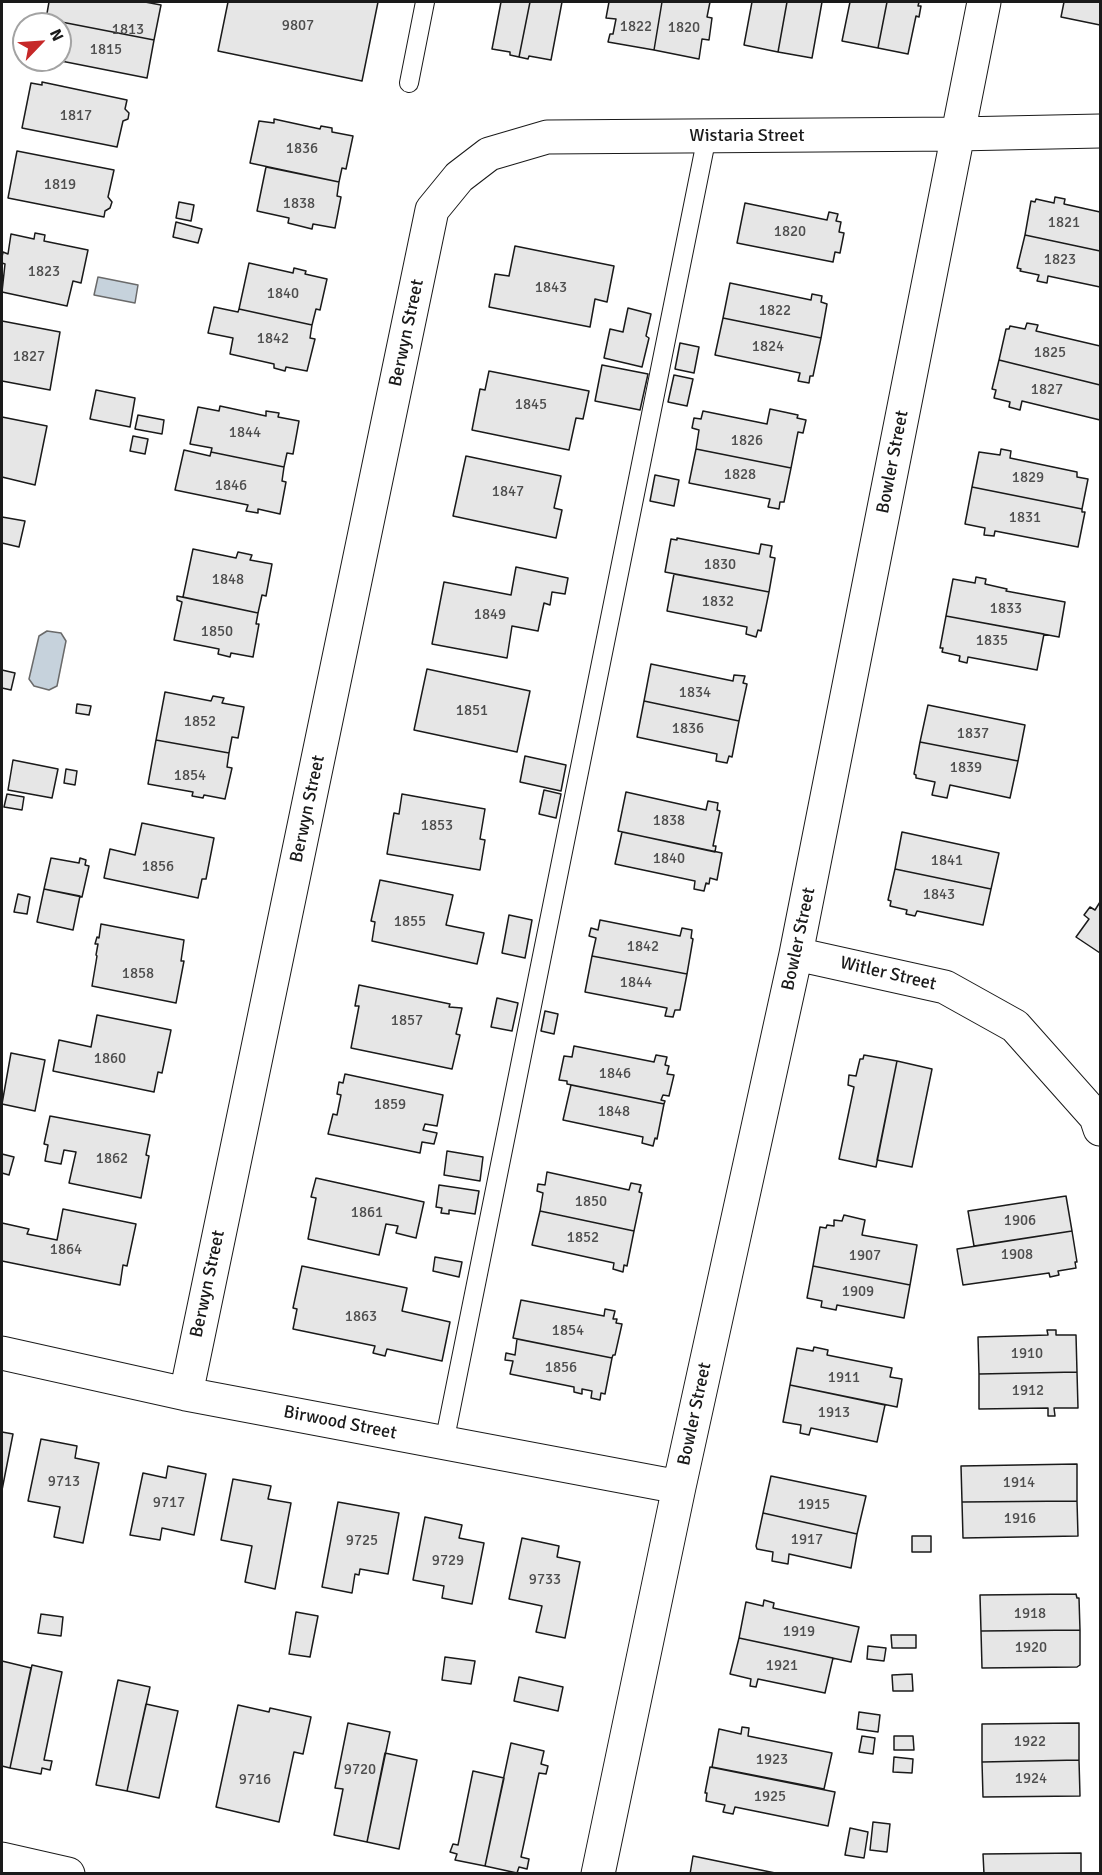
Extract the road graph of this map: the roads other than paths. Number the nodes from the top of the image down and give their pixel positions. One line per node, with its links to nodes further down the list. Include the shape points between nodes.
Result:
1 (425, 2): 3 (lane)
2 (984, 2): 5 (street, Bowler Street)
3 (409, 83)
4 (1101, 131): 5 (street, Wistaria Street)
5 (957, 135): 6 (street, Wistaria Street); 8 (street, Bowler Street)
6 (707, 136): 7 (street, Wistaria Street, via 547,137 489,154 459,177 432,210); 12 (lane)
7 (430, 223): 11 (street, Berwyn Street)
8 (796, 954): 9 (street, Witler Street, via 945,987 1015,1026 1096,1117); 13 (street, Bowler Street)
9 (1101, 1129)
10 (2, 1353): 11 (street, Birwood Street)
11 (186, 1394): 12 (street, Birwood Street)
12 (444, 1443): 13 (street, Birwood Street)
13 (679, 1487): 16 (street, Bowler Street)
14 (2, 1859): 15 (street)
15 (68, 1874)
16 (598, 1874)

